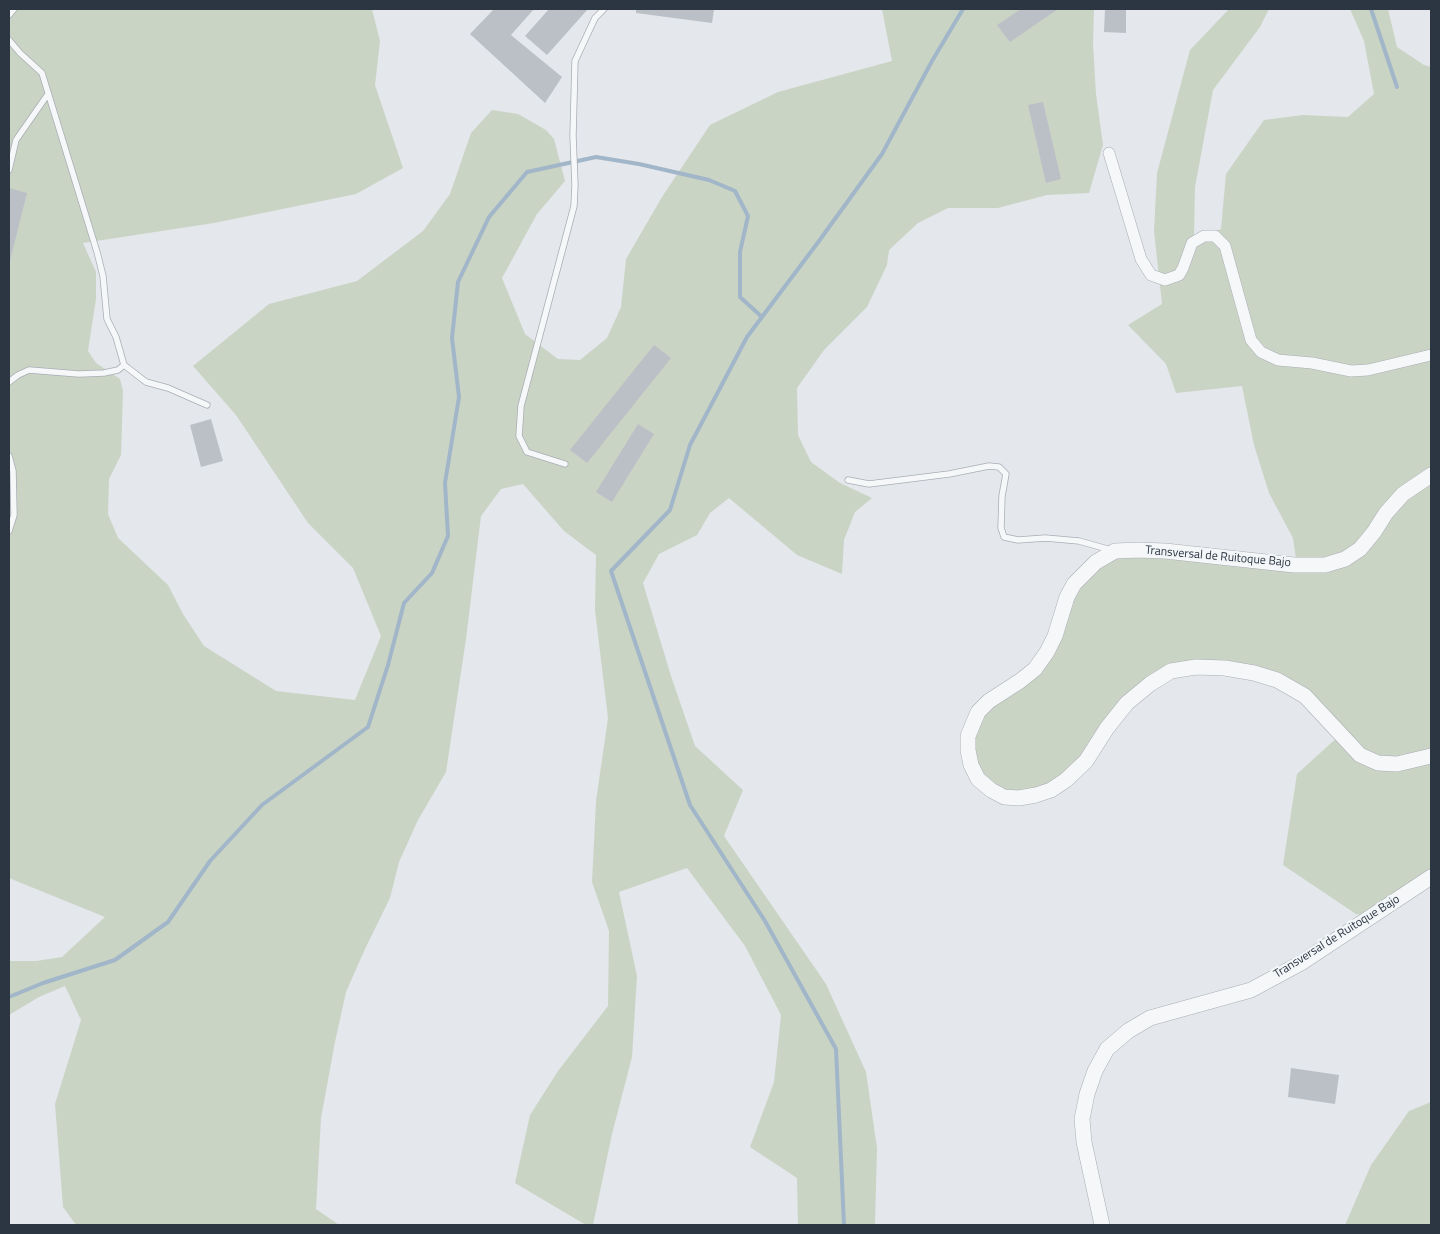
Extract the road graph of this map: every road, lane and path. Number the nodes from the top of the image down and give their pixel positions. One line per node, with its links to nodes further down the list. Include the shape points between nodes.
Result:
1 (14, 9): 3 (lane)
2 (604, 9): 13 (lane, via 595,18 575,61 574,206 521,406 519,436 527,452)
3 (9, 15)
4 (9, 40): 5 (lane, via 42,73)
5 (48, 94): 7 (lane, via 16,140); 9 (lane, via 104,276 107,319)
6 (1109, 153): 8 (street, via 1141,259 1151,275 1165,280 1179,275 1192,243 1204,236 1215,236 1225,246 1251,340 1261,352 1278,360 1351,371)
7 (9, 170)
8 (1431, 355)
9 (124, 365): 10 (lane, via 104,373 29,370); 11 (lane, via 146,382)
10 (9, 382)
11 (207, 405)
12 (9, 456): 16 (lane, via 13,471 14,515)
13 (565, 464)
14 (1431, 475): 17 (street, Transversal de Ruitoque Bajo, via 1403,494 1360,549 1325,565 1294,565 1164,551)
15 (848, 480): 17 (lane, via 869,484 998,467 1006,474 1002,496 1001,528 1004,537 1078,541)
16 (9, 531)
17 (1115, 551): 18 (street, Transversal de Ruitoque Bajo, via 1096,562 1074,584 1055,636 1035,669 989,701 973,721 968,736 971,765 978,779 991,790 1004,797 1019,798 1051,790 1086,761 1127,703 1171,671 1196,667 1225,668 1277,680 1305,696 1360,755 1378,763 1397,764)
18 (1431, 756)
19 (1431, 877): 20 (street, Transversal de Ruitoque Bajo, via 1301,963 1251,990 1150,1018 1128,1030 1107,1049 1094,1071 1082,1119)
20 (1102, 1225)

